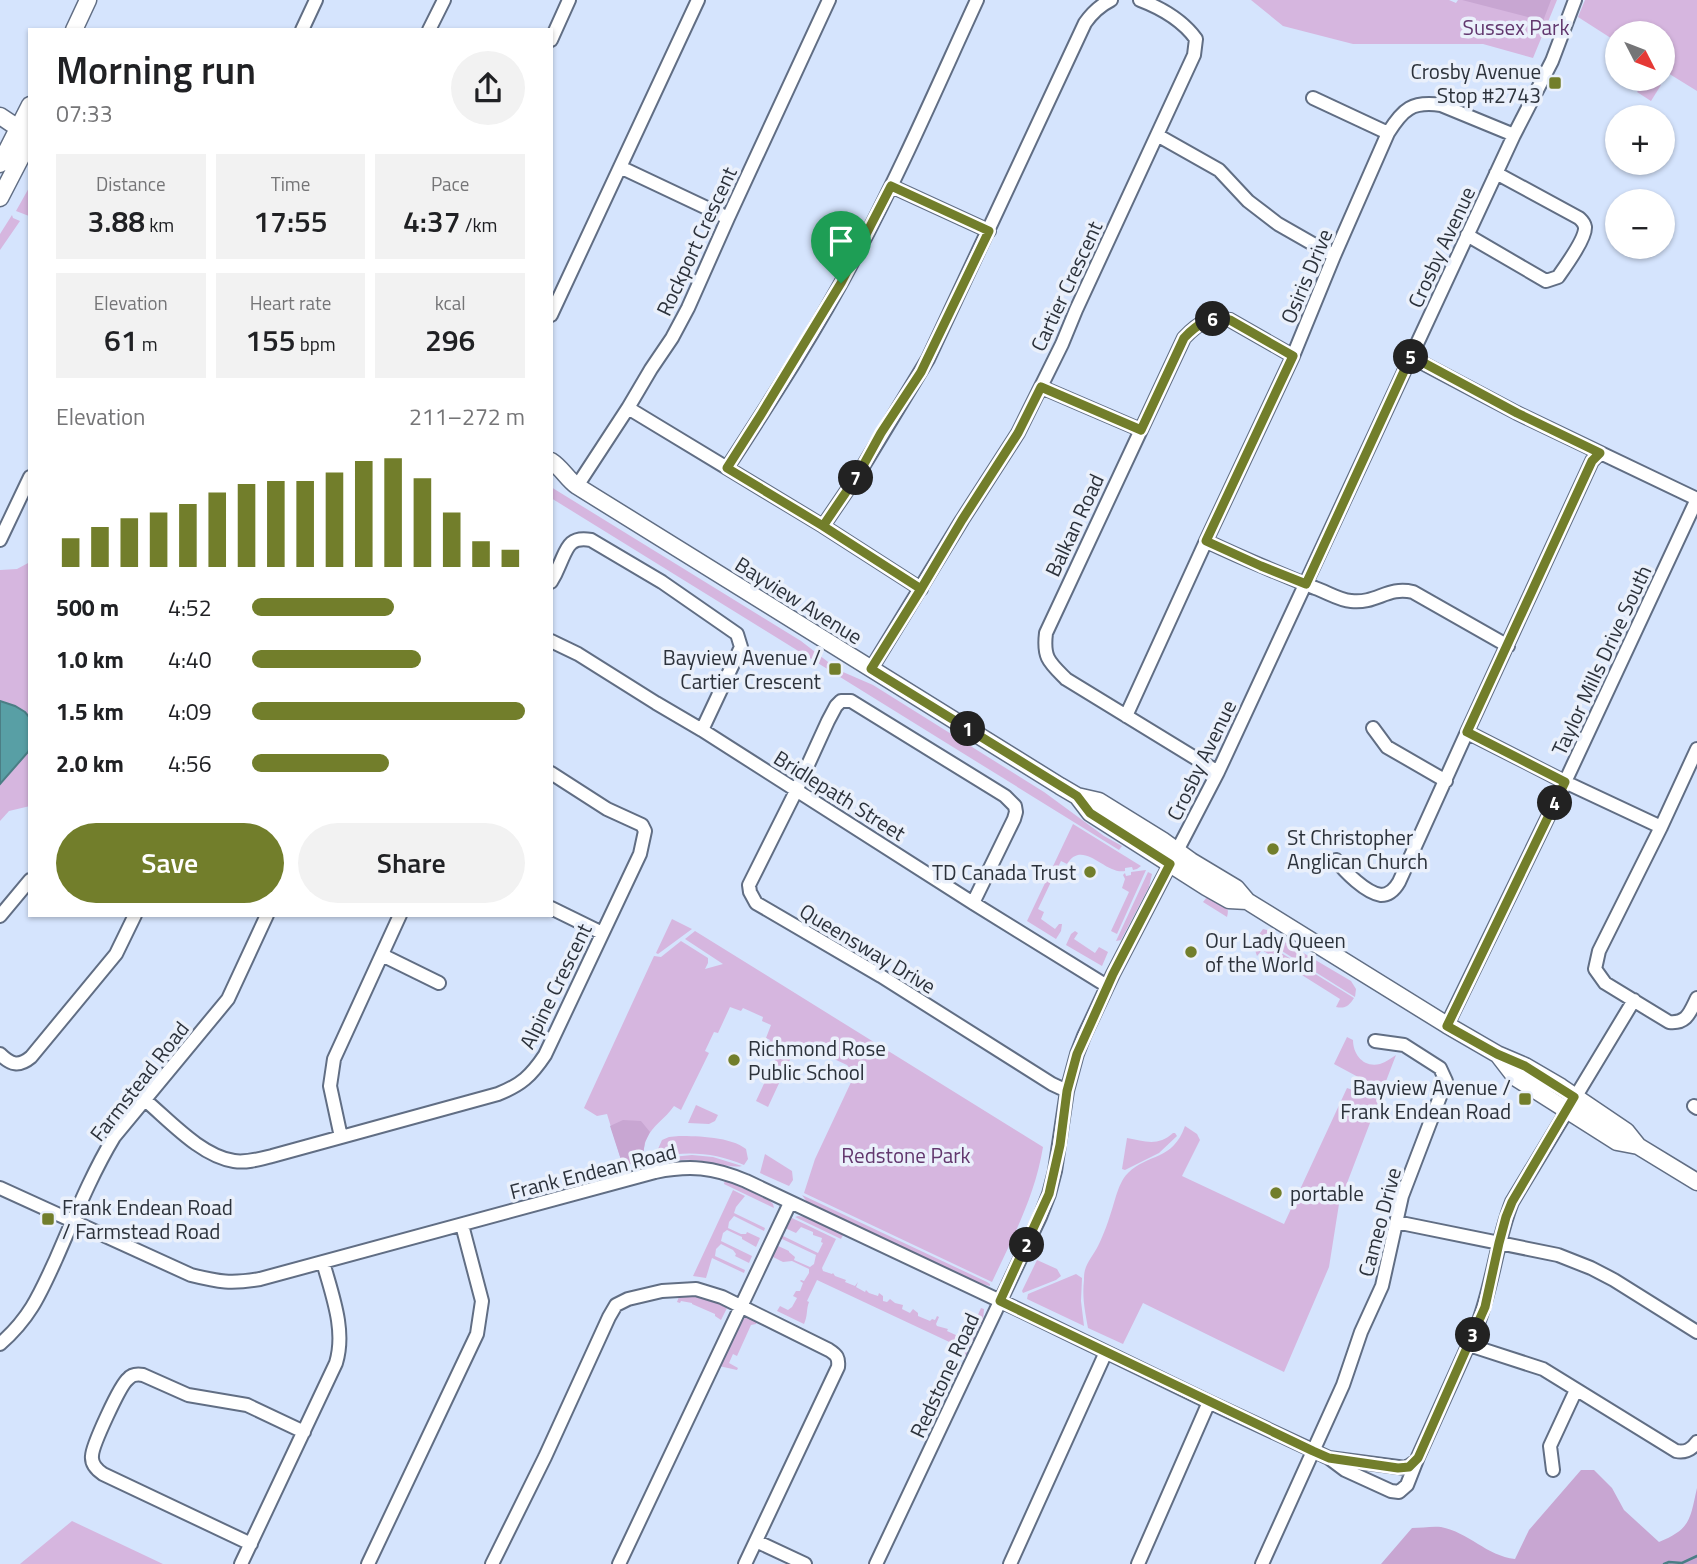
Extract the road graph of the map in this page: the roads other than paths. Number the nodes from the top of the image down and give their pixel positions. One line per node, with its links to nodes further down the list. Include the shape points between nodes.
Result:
1 (88, 0): 12 (main road)
2 (316, 0): 13 (street)
3 (444, 0): 14 (street)
4 (569, 0): 15 (street)
5 (682, 0): 11 (street)
6 (829, 0): 28 (street, Rockport Crescent)
7 (977, 0): 26 (street)
8 (1111, 0): 29 (street, via 1084,23)
9 (1140, 0): 20 (street, Cartier Crescent, via 1165,12 1196,39 1194,55)
10 (1576, 0): 21 (street, Crosby Avenue, via 1552,61)
11 (696, 3): 24 (street)
12 (75, 28)
13 (303, 28)
14 (430, 28)
15 (553, 36)
16 (1313, 98): 19 (street)
17 (28, 112): 22 (main road)
18 (0, 116): 22 (main road)
19 (1388, 133): 21 (street, Osiris Drive, via 1413,105 1432,104); 31 (street, Osiris Drive)
20 (1157, 135): 31 (street, via 1219,170 1278,224); 35 (street, Cartier Crescent)
21 (1514, 135): 25 (street, Crosby Avenue)
22 (20, 142): 23 (main road); 27 (main road)
23 (0, 164)
24 (620, 167): 28 (street); 32 (street)
25 (1496, 173): 30 (street, Crosby Avenue); 30 (street, via 1578,218 1585,229 1580,241 1558,277 1546,281)
26 (891, 186): 29 (street); 40 (street, via 841,283)
27 (0, 198)
28 (728, 218): 36 (street, Rockport Crescent, via 673,338)
29 (989, 231): 45 (street, via 921,372)
30 (1467, 235): 34 (street, Crosby Avenue)
31 (1334, 256): 33 (street, Osiris Drive)
32 (553, 311)
33 (1293, 356): 37 (street, Balkan Road, via 1230,320 1203,322 1184,338); 47 (street, Osiris Drive)
34 (1411, 356): 38 (street); 49 (street, Crosby Avenue)
35 (1041, 387): 37 (street); 50 (street, Cartier Crescent, via 1018,433)
36 (628, 408): 40 (street); 43 (street, Rockport Crescent)
37 (1141, 430): 54 (street, Balkan Road, via 1046,633 1045,644 1047,661 1066,680)
38 (1600, 453): 44 (street); 52 (street, via 1592,461)
39 (553, 462): 43 (main road, Bayview Avenue)
40 (727, 468): 45 (street)
41 (553, 479): 43 (main road, Bayview Avenue)
42 (28, 482): 46 (street)
43 (574, 484): 53 (main road, Bayview Avenue)
44 (1697, 499): 62 (street, Taylor Mills Drive South)
45 (823, 526): 50 (street)
46 (0, 540)
47 (1206, 541): 49 (street); 54 (street, Osiris Drive)
48 (553, 577): 56 (street, via 570,544 591,540 737,634 741,647)
49 (1306, 584): 52 (street, via 1359,602 1403,589 1413,592); 59 (street, Crosby Avenue)
50 (921, 589): 53 (street, Cartier Crescent)
51 (553, 642): 56 (street, Bridlepath Street)
52 (1508, 646): 57 (street)
53 (871, 669): 65 (main road, Bayview Avenue, via 1077,796 1090,813)
54 (1126, 716): 59 (street, Balkan Road)
55 (1373, 729): 61 (street, via 1387,747)
56 (702, 730): 63 (street, Bridlepath Street)
57 (1467, 732): 61 (street); 62 (street)
58 (1697, 749): 64 (street)
59 (1218, 772): 65 (street, Crosby Avenue)
60 (553, 774): 74 (street, Alpine Crescent, via 607,809 637,821 645,831 640,854)
61 (1446, 781): 66 (street, via 1395,889 1382,895 1370,891 1345,873)
62 (1565, 782): 64 (street); 80 (street, Taylor Mills Drive South)
63 (796, 791): 68 (street, Bridlepath Street); 68 (street, Queensway Drive, via 832,713 845,700 1005,796 1016,812); 83 (street, Queensway Drive, via 749,885 756,903)
64 (1661, 827): 79 (street, via 1599,951 1595,969 1605,983)
65 (1174, 858): 77 (street, Redstone Road); 80 (main road, Bayview Avenue, via 1229,900 1247,901)
66 (1336, 860)
67 (28, 882): 70 (street)
68 (973, 903): 77 (street, Bridlepath Street)
69 (553, 909): 74 (street)
70 (0, 916)
71 (134, 917): 82 (street, via 116,954 31,1057 15,1064)
72 (266, 917): 84 (street, Farmstead Road, via 228,999)
73 (400, 917): 75 (street)
74 (602, 933): 86 (street, Alpine Crescent, via 545,1055 518,1086)
75 (382, 955): 76 (street); 86 (street, via 334,1059 330,1086)
76 (439, 983)
77 (1107, 986): 83 (street, Redstone Road, via 1077,1054)
78 (1697, 998): 79 (street, via 1679,1022 1664,1019)
79 (1634, 1000): 85 (street)
80 (1447, 1026): 85 (main road, Bayview Avenue, via 1497,1054 1517,1078)
81 (1375, 1041): 91 (street, Cameo Drive, via 1404,1045 1440,1068 1446,1082)
82 (0, 1055)
83 (1067, 1091): 95 (street, Redstone Road, via 1049,1194)
84 (145, 1100): 86 (street, Alpine Crescent, via 211,1154 237,1162); 90 (street, Farmstead Road, via 114,1137)
85 (1570, 1104): 87 (main road, Bayview Avenue, via 1626,1130 1638,1146); 93 (street, via 1512,1202)
86 (341, 1137)
87 (1696, 1179)
88 (0, 1188): 90 (street, Frank Endean Road)
89 (790, 1203): 92 (street, Frank Endean Road, via 732,1175 686,1167); 95 (street, Frank Endean Road); 96 (street)
90 (73, 1221): 94 (street, Frank Endean Road, via 191,1275 222,1282 260,1279); 98 (street, Farmstead Road, via 29,1313)
91 (1396, 1222): 93 (street); 105 (street, Cameo Drive, via 1382,1286)
92 (462, 1225): 94 (street, Frank Endean Road); 114 (street, via 482,1301 477,1334)
93 (1499, 1243): 97 (street, via 1558,1255 1591,1268); 99 (street, via 1485,1307)
94 (323, 1262): 103 (street, via 339,1325 340,1349)
95 (1000, 1301): 100 (street, Frank Endean Road); 119 (street, Redstone Road)
96 (741, 1307): 111 (street, via 839,1359); 115 (street, via 696,1289 642,1295 617,1305); 116 (street)
97 (1697, 1332)
98 (0, 1344)
99 (1469, 1345): 101 (street, via 1543,1369); 107 (street)
100 (1106, 1352): 102 (street, Frank Endean Road); 120 (street)
101 (1576, 1390): 104 (street, via 1676,1451 1690,1449); 109 (street, via 1550,1446)
102 (1209, 1402): 105 (street, Frank Endean Road); 121 (street)
103 (304, 1432): 112 (street); 112 (street, via 247,1405 188,1395 138,1374 128,1378 120,1391 93,1448 91,1459 103,1474)
104 (1697, 1441)
105 (1313, 1451): 106 (street, Frank Endean Road); 122 (street, Cameo Drive)
106 (1329, 1458): 108 (street, Frank Endean Road); 110 (street, Frank Endean Road, via 1391,1491 1399,1492)
107 (1418, 1458): 108 (street, via 1409,1467); 110 (street)
108 (1398, 1468): 110 (street, via 1408,1476)
109 (1553, 1470)
110 (1407, 1485)
111 (756, 1541): 117 (street); 118 (street)
112 (251, 1544): 113 (street)
113 (241, 1564)
114 (368, 1564)
115 (492, 1564)
116 (619, 1564)
117 (745, 1564)
118 (805, 1564)
119 (876, 1564)
120 (1010, 1564)
121 (1138, 1564)
122 (1262, 1564)

